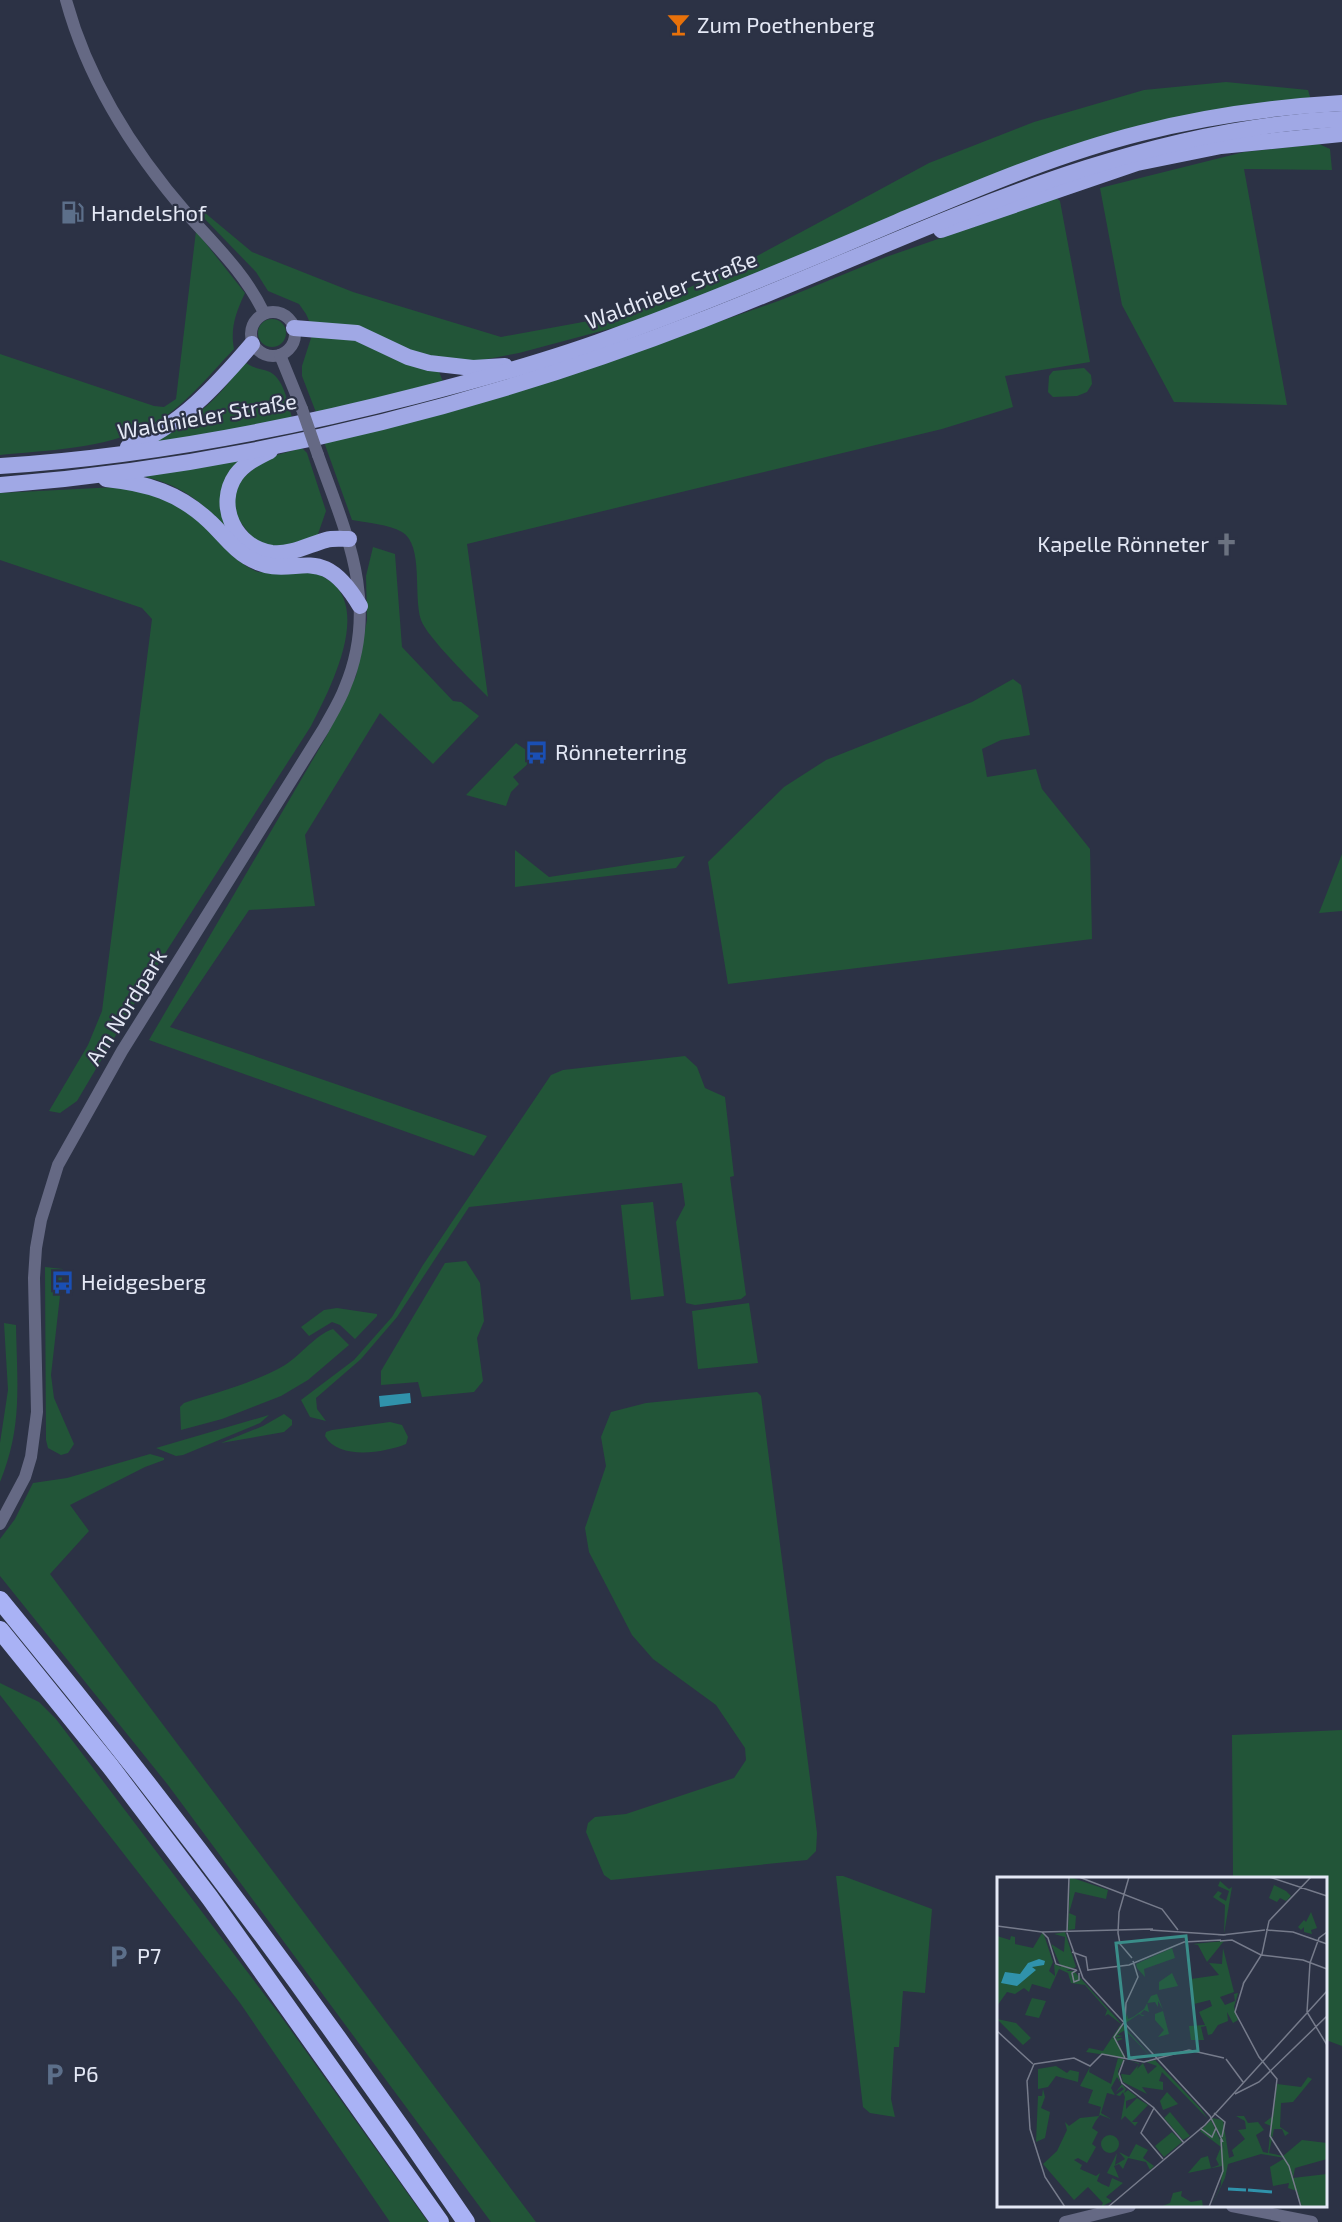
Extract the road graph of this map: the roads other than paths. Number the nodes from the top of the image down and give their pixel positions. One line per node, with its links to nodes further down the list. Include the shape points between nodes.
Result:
1 (66, 0): 6 (street, via 73,27 98,83 129,138 233,264)
2 (1342, 103): 10 (highway, Waldnieler Straße, via 1224,115 1075,152 649,324)
3 (1342, 119): 5 (highway, Waldnieler Straße, via 1221,132 1139,151 964,211)
4 (1342, 134): 5 (highway, via 1221,146 1137,163 962,225)
5 (899, 240): 11 (highway, Waldnieler Straße, via 701,321 500,391)
6 (264, 313): 7 (street, via 279,312); 8 (street, via 250,329)
7 (294, 328): 9 (street, via 294,341); 10 (highway, via 357,333 408,357 447,366)
8 (252, 344): 9 (street, via 261,353); 12 (highway, via 184,415 158,434 124,449)
9 (280, 355): 16 (street, bridge)
10 (532, 365): 12 (highway, Waldnieler Straße, via 344,414 204,443)
11 (291, 442): 14 (highway, Waldnieler Straße); 16 (highway, via 258,457 236,476 228,494 227,511 232,524 256,549 271,553 286,553 325,540)
12 (75, 460): 13 (highway, Waldnieler Straße)
13 (0, 466)
14 (81, 477): 15 (highway, Waldnieler Straße); 17 (highway, via 130,482 179,497 248,558 274,566)
15 (0, 485)
16 (349, 539): 17 (highway); 18 (street, Am Nordpark, via 356,563)
17 (286, 565): 18 (highway, via 328,569 342,579)
18 (360, 606): 19 (street, Am Nordpark, via 359,636 346,687 324,728 122,1051 58,1165 36,1248 37,1412 31,1457)
19 (0, 1524)
20 (0, 1600): 25 (highway, via 245,1913)
21 (0, 1630): 24 (highway, via 210,1898)
22 (1122, 2207): 26 (street)
23 (1241, 2207): 27 (street)
24 (440, 2222)
25 (466, 2222)
26 (1065, 2222)
27 (1311, 2222)

